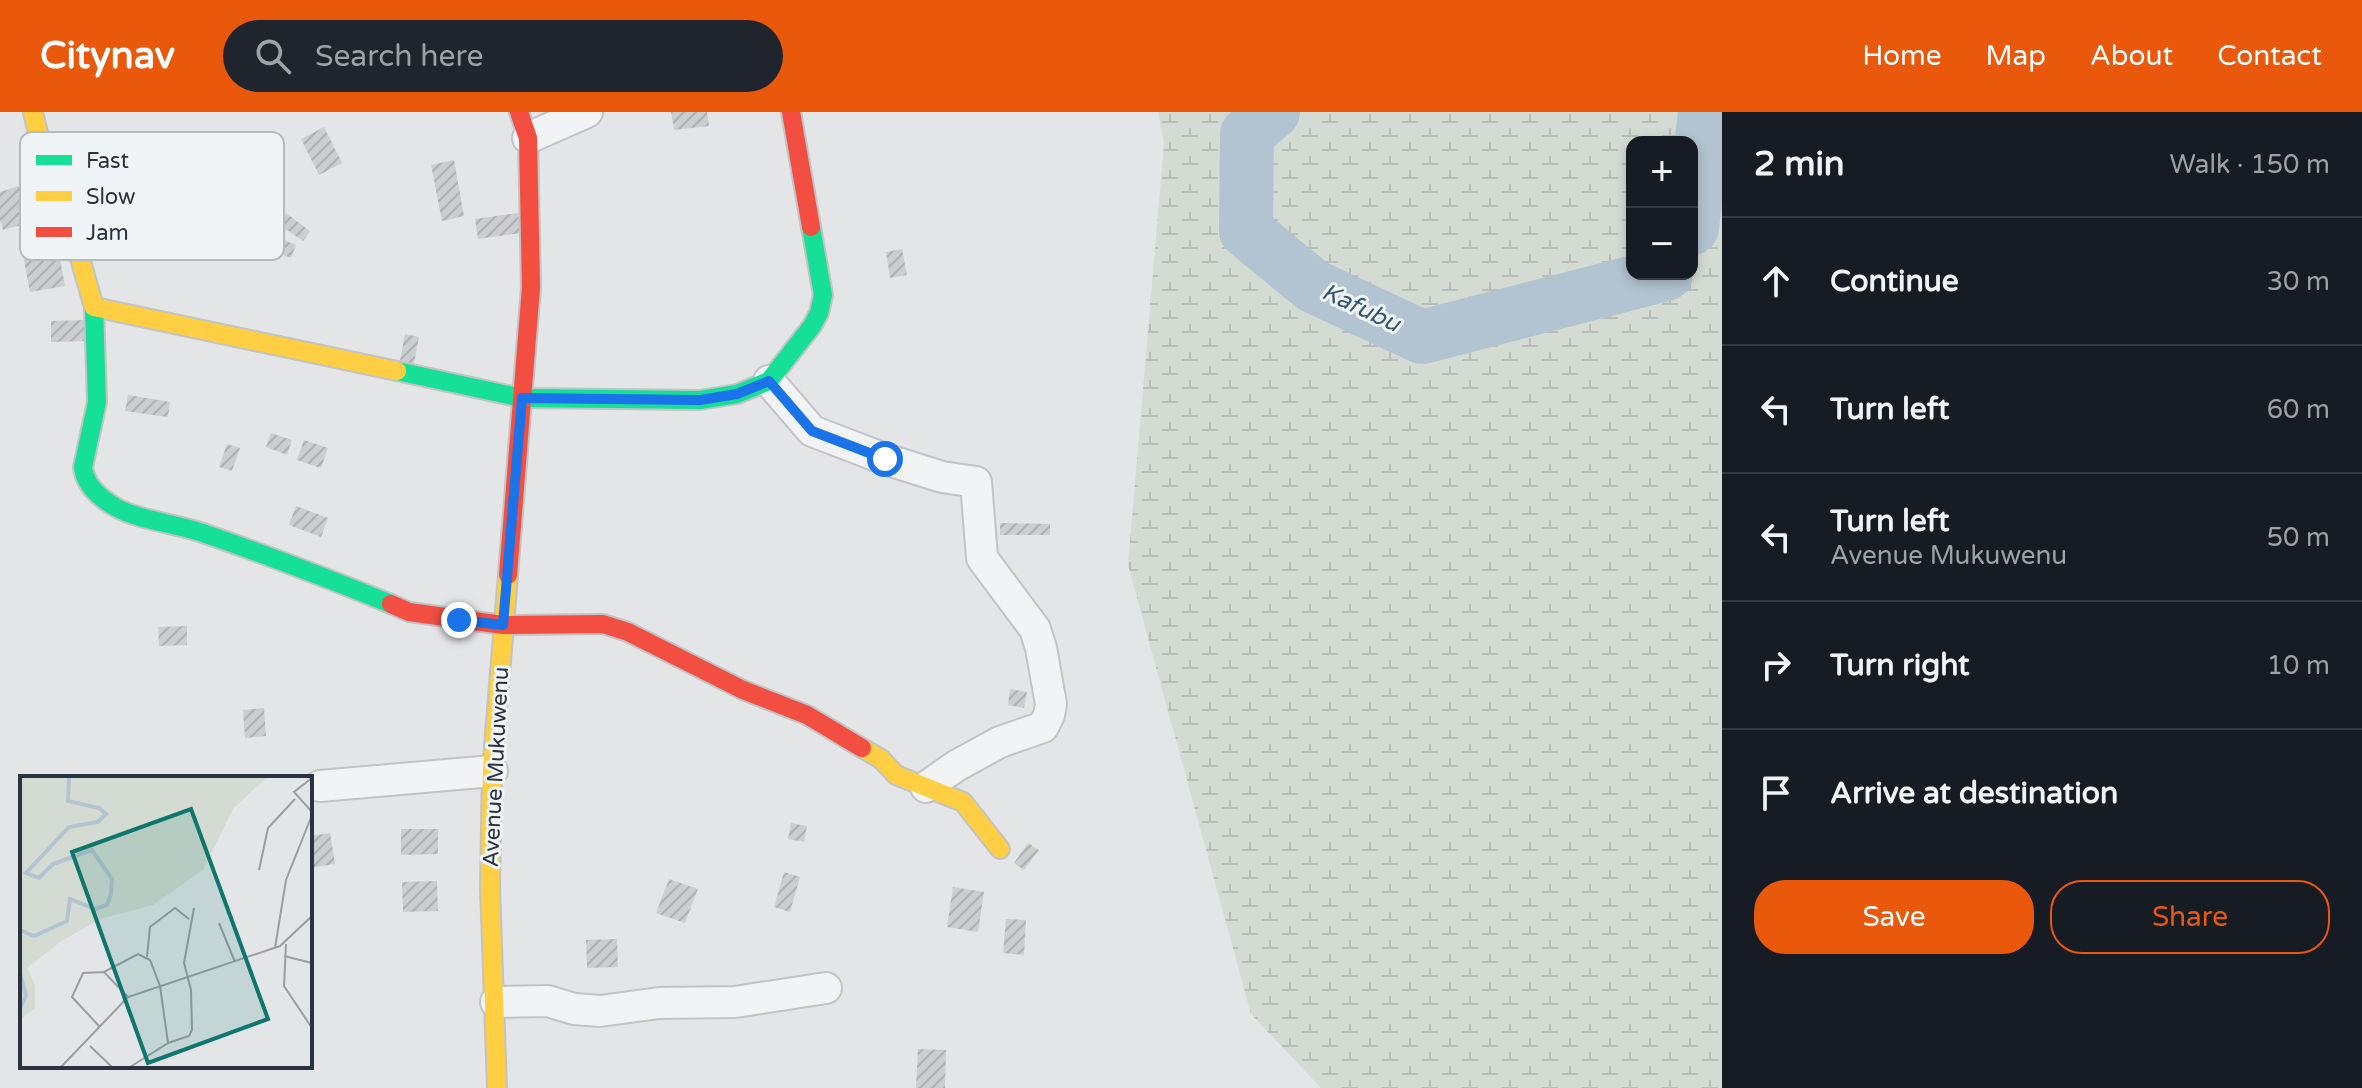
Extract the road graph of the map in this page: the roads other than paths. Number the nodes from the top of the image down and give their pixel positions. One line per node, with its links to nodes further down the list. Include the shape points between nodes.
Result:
1 (33, 112): 5 (street)
2 (587, 112): 4 (street)
3 (791, 112): 8 (street, via 823,295 812,326)
4 (523, 125): 9 (street, Avenue Mukuwenu, via 531,287)
5 (38, 132)
6 (80, 260): 7 (street)
7 (94, 307): 9 (street); 10 (street, via 97,402 83,467 89,488 100,497 120,510 280,559 409,612)
8 (769, 381): 9 (street, via 737,394 700,400); 13 (street, via 812,431 913,468 976,482 982,558 1035,629 1051,704 1043,727 1000,742)
9 (522, 398): 10 (street, Avenue Mukuwenu)
10 (503, 625): 11 (street, Avenue Mukuwenu); 13 (street, via 603,624 628,632 743,690 807,715 881,759 896,775)
11 (492, 771): 12 (street); 16 (street, Avenue Mukuwenu, via 490,887)
12 (320, 786)
13 (926, 787): 14 (street, via 969,807)
14 (1000, 849)
15 (826, 988): 16 (street, via 735,1002 659,1003 600,1011 548,1001)
16 (496, 1002): 17 (street, Avenue Mukuwenu)
17 (497, 1088)

